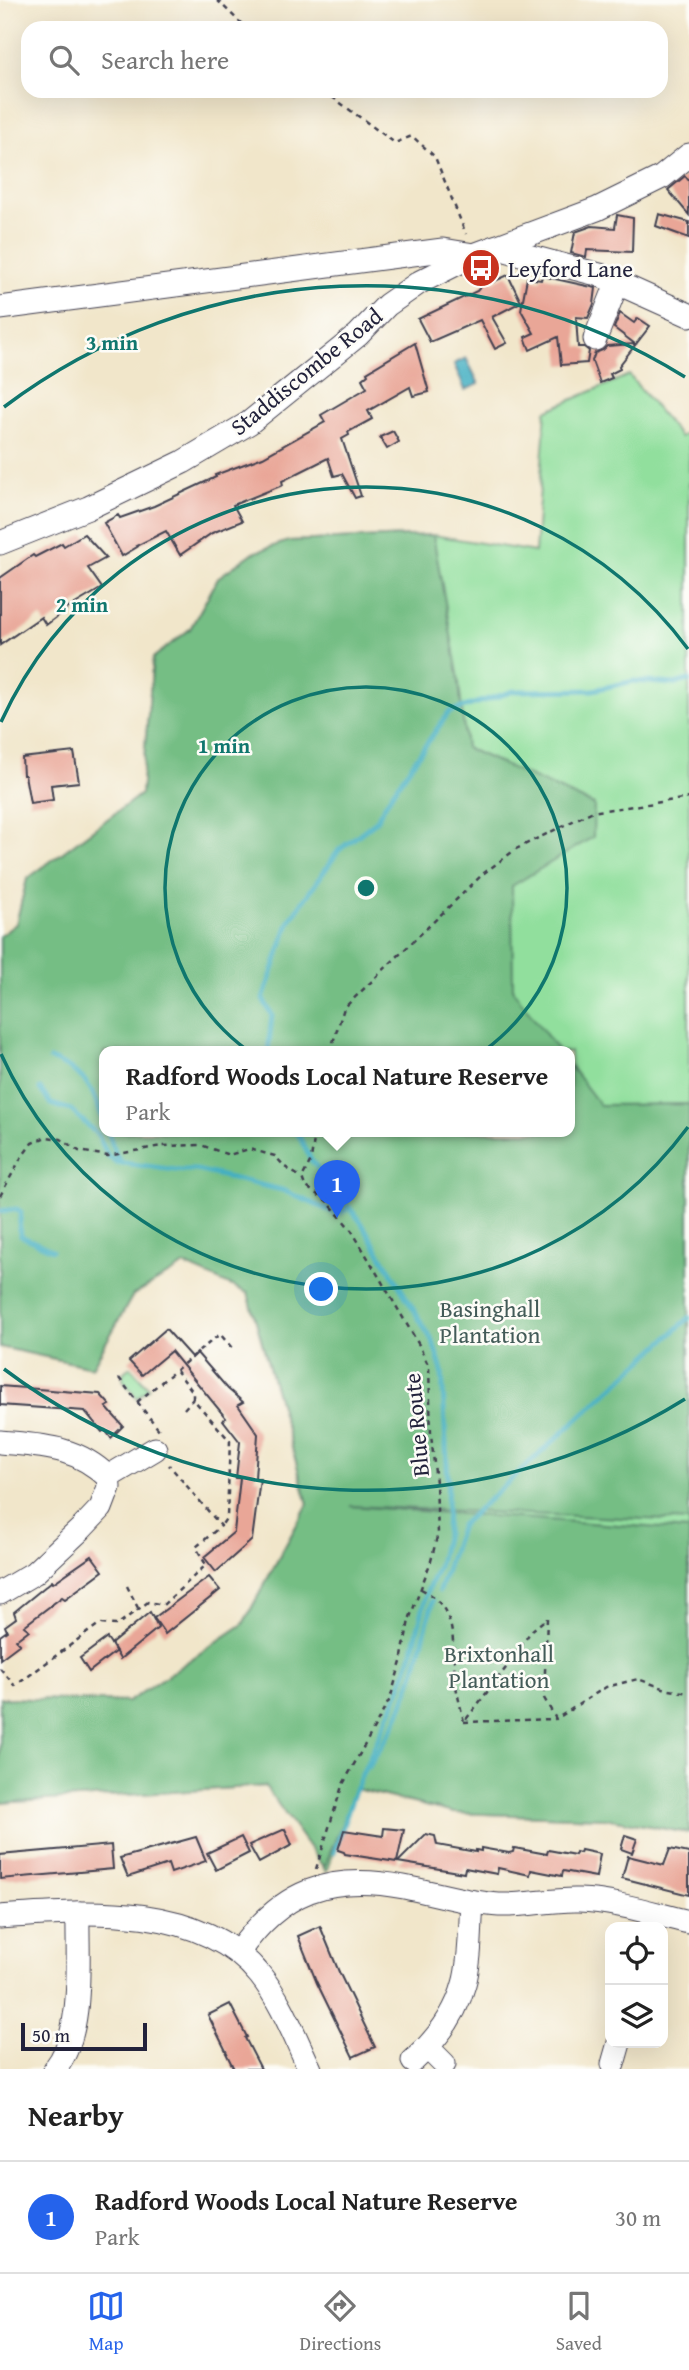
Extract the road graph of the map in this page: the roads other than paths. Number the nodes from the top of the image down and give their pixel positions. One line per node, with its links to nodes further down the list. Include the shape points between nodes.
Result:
1 (689, 155): 2 (street, Staddiscombe Road, via 662,177 597,209)
2 (484, 251): 3 (street); 4 (street, via 443,250); 7 (street, Staddiscombe Road, via 420,282 387,305 358,335 249,423 183,462 88,508)
3 (618, 281): 5 (street); 6 (street)
4 (0, 308)
5 (689, 315)
6 (595, 339)
7 (0, 543)
8 (0, 1442): 10 (street, via 42,1445 80,1455)
9 (154, 1444): 10 (street)
10 (108, 1477): 11 (street, via 101,1508 34,1573)
11 (0, 1594)
12 (472, 1902): 15 (street, via 501,1905 578,1899 602,1902); 17 (street, via 379,1884 346,1882 312,1889 282,1904); 18 (street, via 465,1982)
13 (78, 1913): 14 (street); 17 (street, via 189,1926 221,1940); 19 (street, via 71,2038)
14 (0, 1917)
15 (651, 1920): 16 (street)
16 (689, 1922)
17 (238, 1954): 20 (street, via 275,1997)
18 (429, 2057)
19 (55, 2069)
20 (310, 2069)

